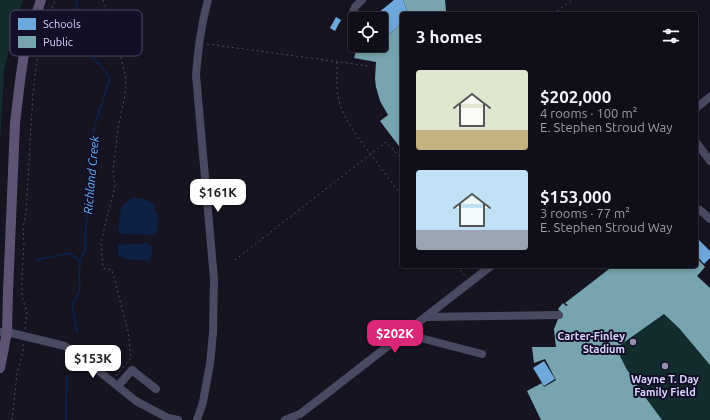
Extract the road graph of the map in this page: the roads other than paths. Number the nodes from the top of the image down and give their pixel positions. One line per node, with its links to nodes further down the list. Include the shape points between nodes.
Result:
1 (41, 0): 4 (main road)
2 (208, 0): 23 (street, via 198,43 196,74 214,279 213,332 210,364)
3 (362, 0): 5 (street)
4 (38, 10)
5 (353, 12)
6 (24, 56): 16 (main road, via 15,123)
7 (710, 97): 8 (street)
8 (698, 106)
9 (698, 145): 10 (street)
10 (710, 161)
11 (700, 210): 12 (street)
12 (710, 219)
13 (489, 268): 15 (street)
14 (559, 315): 15 (street)
15 (426, 317): 17 (street)
16 (4, 332): 19 (main road); 20 (street, via 65,346)
17 (405, 334): 18 (street); 24 (street, via 300,414)
18 (482, 354)
19 (0, 368)
20 (118, 386): 21 (street, via 132,370); 22 (street, via 148,408)
21 (156, 389)
22 (178, 420)
23 (197, 420)
24 (285, 420)

